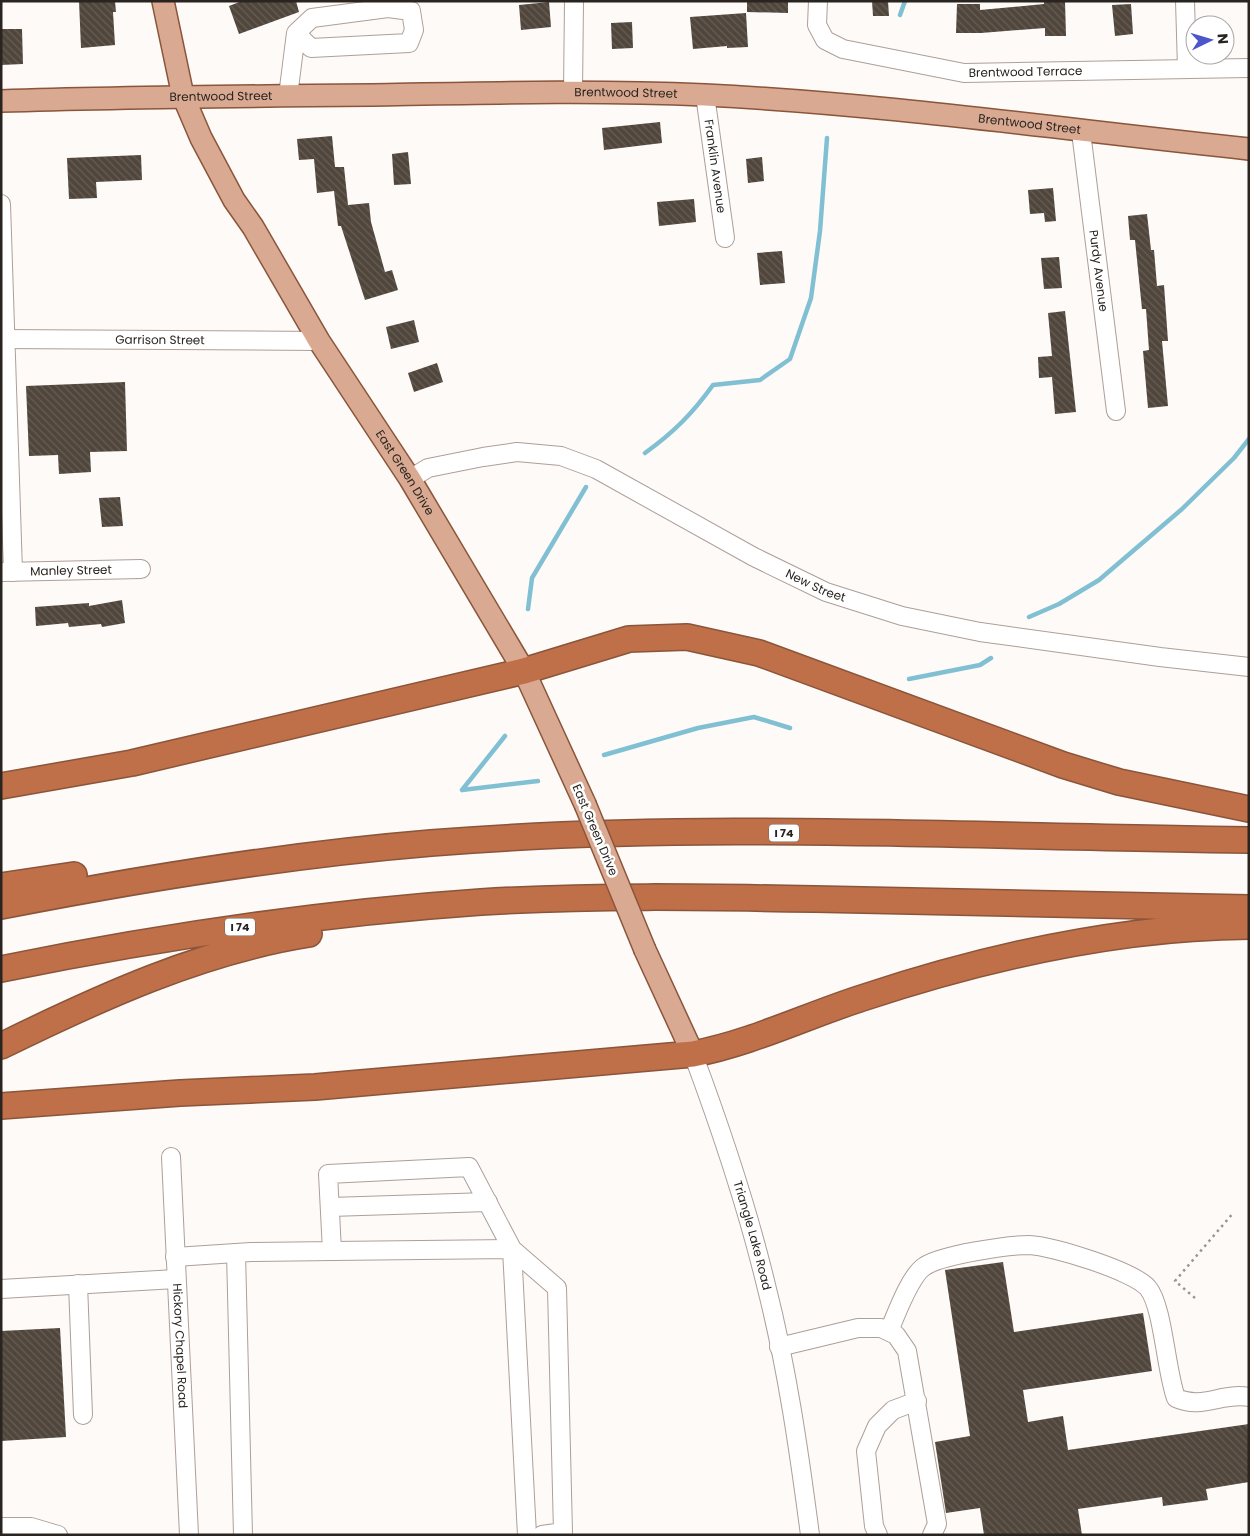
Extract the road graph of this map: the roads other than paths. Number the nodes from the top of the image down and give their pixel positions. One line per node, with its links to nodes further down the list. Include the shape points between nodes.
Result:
1 (163, 1): 10 (main road, East Green Drive)
2 (574, 1): 8 (street)
3 (818, 1): 6 (street, Brentwood Terrace, via 817,25 825,40 843,49 964,73)
4 (1185, 1): 6 (street)
5 (296, 33): 5 (street, via 311,48 338,48 409,43 414,30 411,12 388,8 312,18); 11 (street)
6 (1187, 68): 7 (street, Brentwood Terrace)
7 (1249, 68)
8 (573, 92): 9 (main road, Brentwood Street); 11 (main road, Brentwood Street)
9 (705, 95): 13 (main road, Brentwood Street, via 908,109); 16 (street, Franklin Avenue)
10 (183, 96): 11 (main road, Brentwood Street); 12 (main road, Brentwood Street); 19 (main road, East Green Drive, via 234,200)
11 (288, 96)
12 (1, 101)
13 (1081, 132): 14 (main road, Brentwood Street); 20 (street, Purdy Avenue)
14 (1249, 150)
15 (1, 204): 17 (street)
16 (725, 238)
17 (3, 282): 18 (street)
18 (4, 339): 19 (street, Garrison Street); 21 (street)
19 (319, 341): 22 (main road, East Green Drive)
20 (1116, 411)
21 (5, 461): 24 (street)
22 (410, 479): 25 (street, New Street, via 428,468 483,457 517,452 561,456 596,469 754,557 826,592 902,616 980,632); 26 (main road, East Green Drive)
23 (141, 569): 24 (street, Manley Street)
24 (7, 572)
25 (1249, 667)
26 (524, 671): 27 (highway, via 132,763); 28 (highway, via 629,639 678,637 718,642 814,672 1062,765 1119,782); 36 (main road, East Green Drive, bridge, via 585,804)
27 (1, 786)
28 (1249, 809)
29 (1249, 840): 30 (highway, I 74, via 656,833 505,838)
30 (319, 853): 31 (highway, via 272,848); 33 (highway, I 74, via 105,885)
31 (1, 886)
32 (481, 902): 34 (highway, I 74, via 594,897 742,898); 37 (highway, I 74, via 232,928); 38 (highway, via 423,919 299,935 218,956 130,988)
33 (1, 906)
34 (1249, 908)
35 (1249, 926): 39 (highway, via 1132,935 1011,956 871,995 725,1048)
36 (645, 950): 39 (main road, Triangle Lake Road)
37 (1, 969)
38 (1, 1046)
39 (693, 1054): 40 (highway, via 315,1087); 52 (street, Triangle Lake Road, via 723,1135 766,1285)
40 (1, 1106)
41 (171, 1157): 47 (street, Hickory Chapel Road)
42 (488, 1202): 43 (street); 43 (street, via 469,1167 328,1174); 44 (street)
43 (330, 1207): 45 (street)
44 (512, 1248): 45 (street); 60 (street); 61 (street, via 557,1288 563,1532)
45 (332, 1251): 46 (street)
46 (236, 1253): 47 (street); 59 (street)
47 (175, 1257): 48 (street, Hickory Chapel Road)
48 (176, 1279): 49 (street); 58 (street, Hickory Chapel Road)
49 (78, 1284): 50 (street); 55 (street)
50 (1, 1289)
51 (889, 1332): 52 (street, via 881,1328 858,1328); 53 (street, via 906,1291 924,1266 953,1256 1029,1245 1131,1274 1148,1288 1155,1300 1176,1398 1190,1404); 54 (street, via 896,1335 907,1351)
52 (779, 1347): 62 (street, Triangle Lake Road, via 796,1430)
53 (1249, 1397)
54 (917, 1401): 63 (street, via 893,1410 877,1426 866,1451 874,1526); 64 (street, via 937,1524)
55 (83, 1415)
56 (1, 1527): 57 (street, via 31,1527)
57 (58, 1535)
58 (189, 1535)
59 (243, 1535)
60 (527, 1535)
61 (542, 1535)
62 (810, 1535)
63 (878, 1535)
64 (932, 1535)

